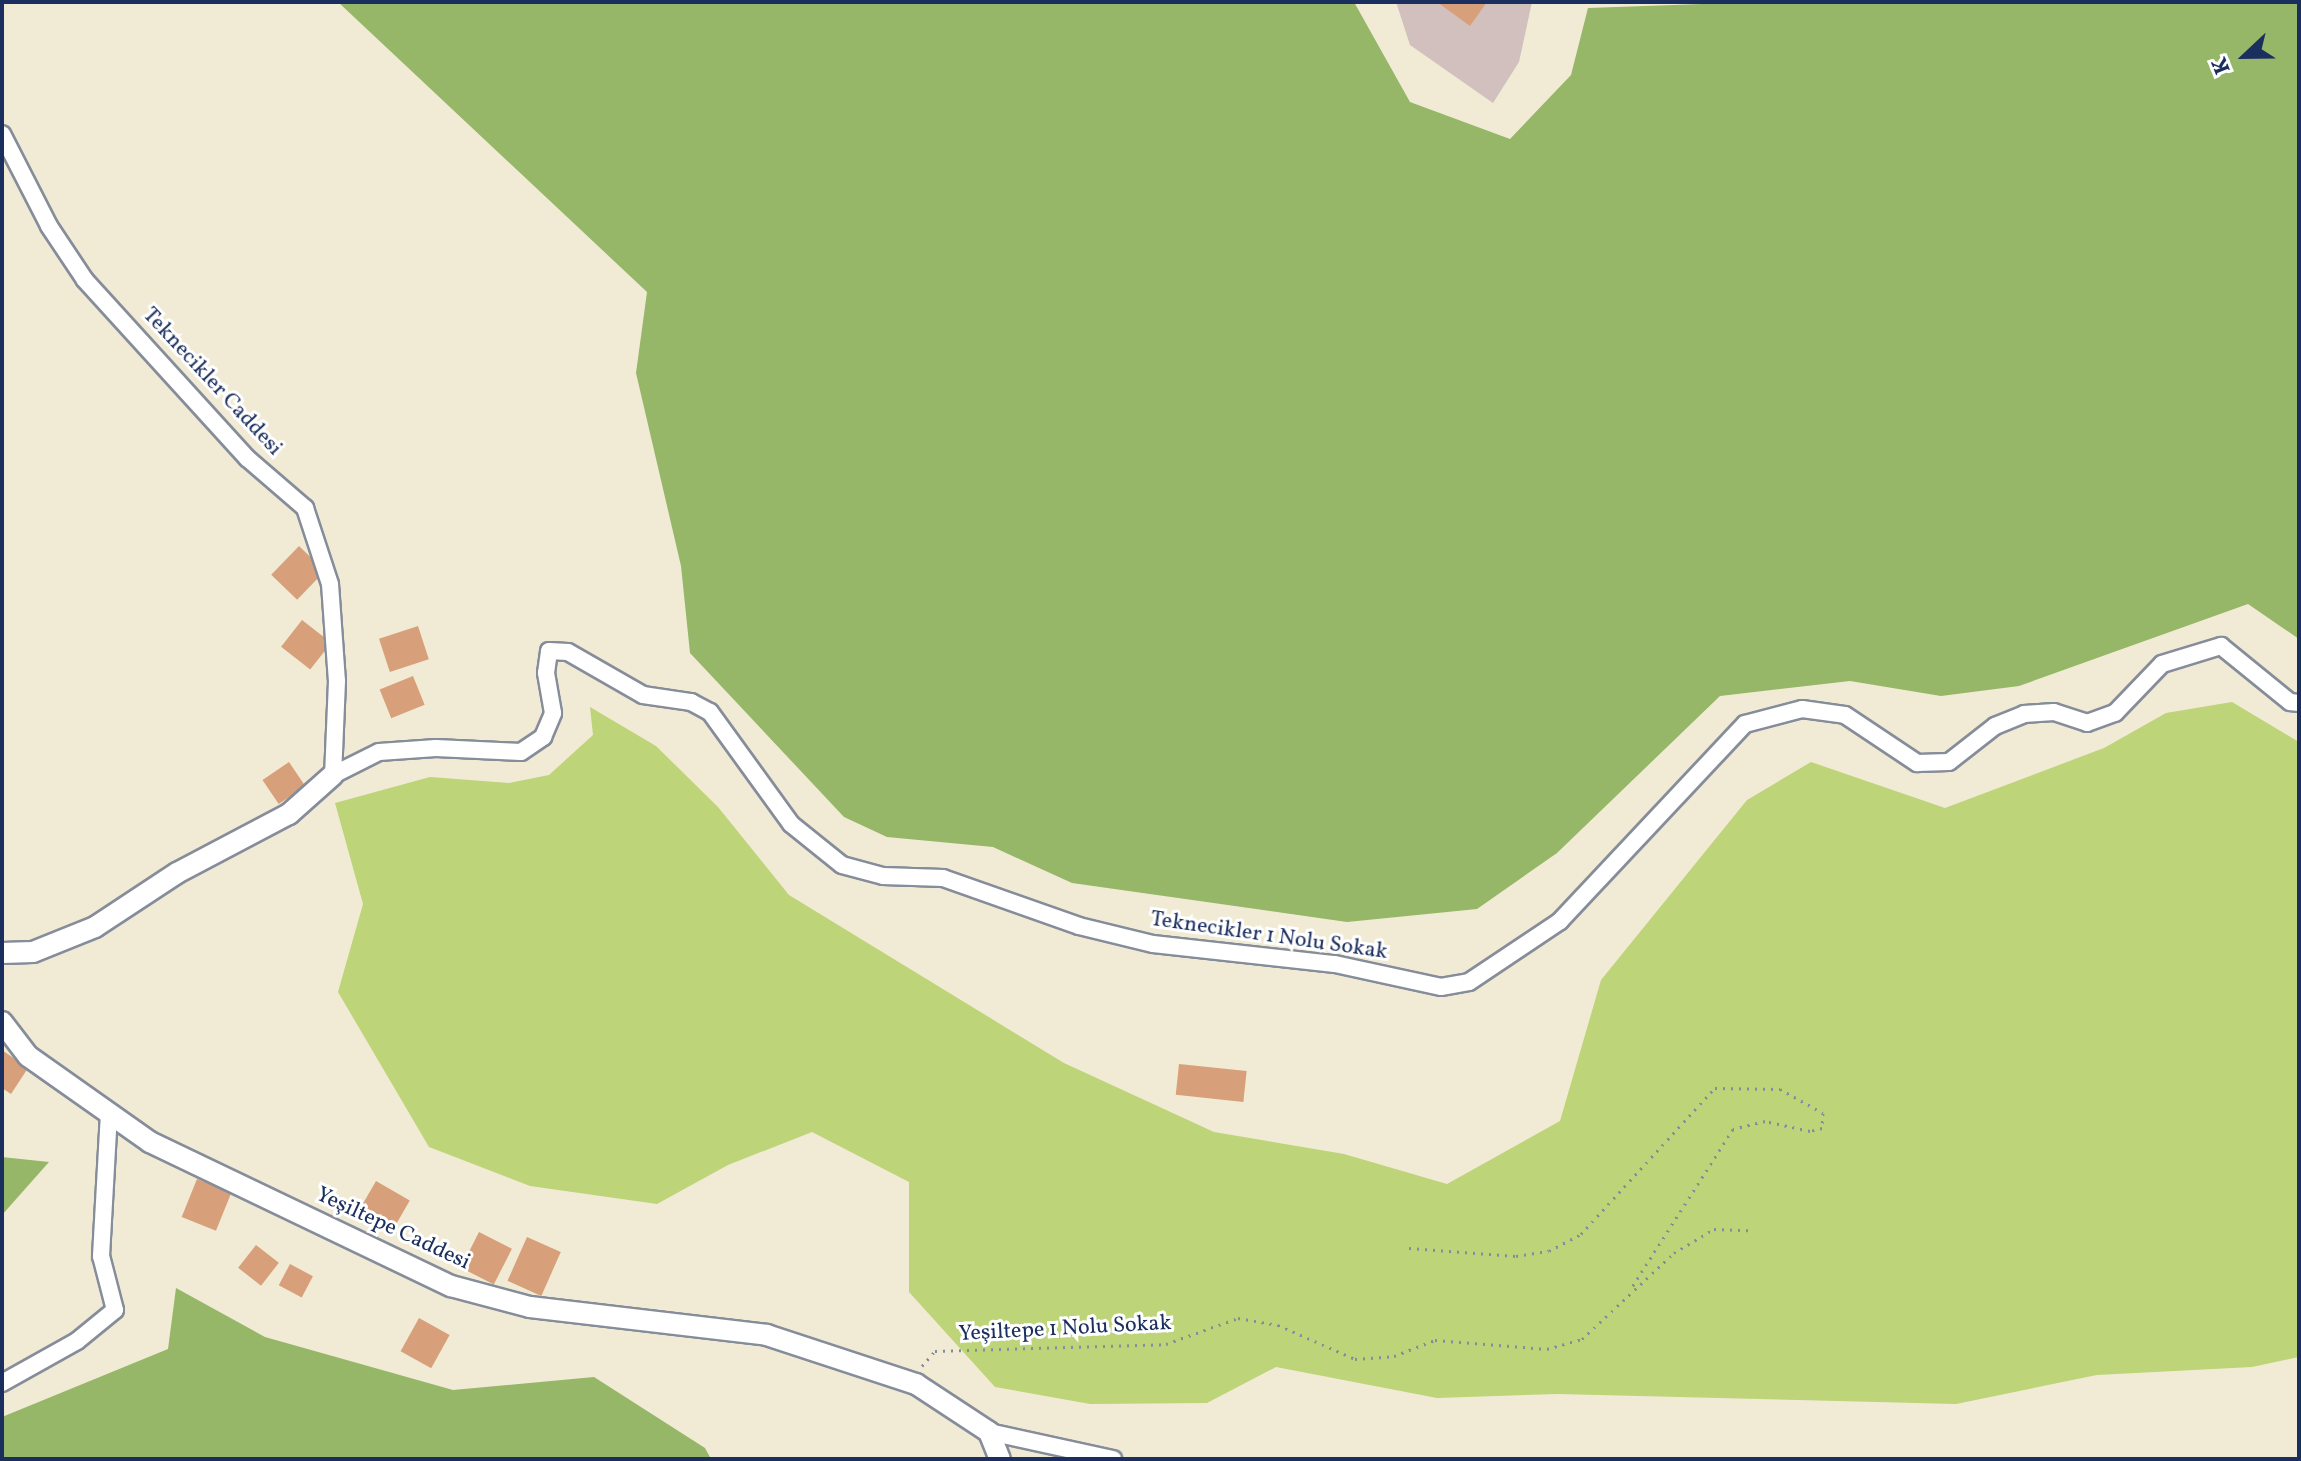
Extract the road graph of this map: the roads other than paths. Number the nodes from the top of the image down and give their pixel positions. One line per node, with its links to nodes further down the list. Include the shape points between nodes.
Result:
1 (2, 134): 3 (street, Teknecikler Caddesi, via 49,226 85,280 247,458 305,508 330,584 337,681)
2 (2299, 703): 3 (street, Teknecikler 1 Nolu Sokak, via 2290,702 2221,646 2162,664 2115,713 2087,723 2054,712 2024,714 1995,726 1949,762 1917,763 1845,715 1802,709 1745,724 1560,921 1469,982 1441,987 1335,964 1153,944 1079,926 943,878 883,876 842,865 791,824 710,712 691,702 643,695 568,652 549,651 546,673 553,713 543,737 521,752 379,752)
3 (333, 775): 4 (street, via 289,814 177,873 95,927 33,952)
4 (2, 953)
5 (2, 1022): 6 (street, Yeşiltepe Caddesi, via 28,1056)
6 (109, 1115): 7 (street, via 101,1256 115,1310 77,1341); 8 (street, Yeşiltepe Caddesi, via 150,1142 451,1286 530,1307 767,1335 916,1384)
7 (2, 1383)
8 (989, 1432): 9 (street); 10 (street)
9 (1000, 1459)
10 (1113, 1459)

